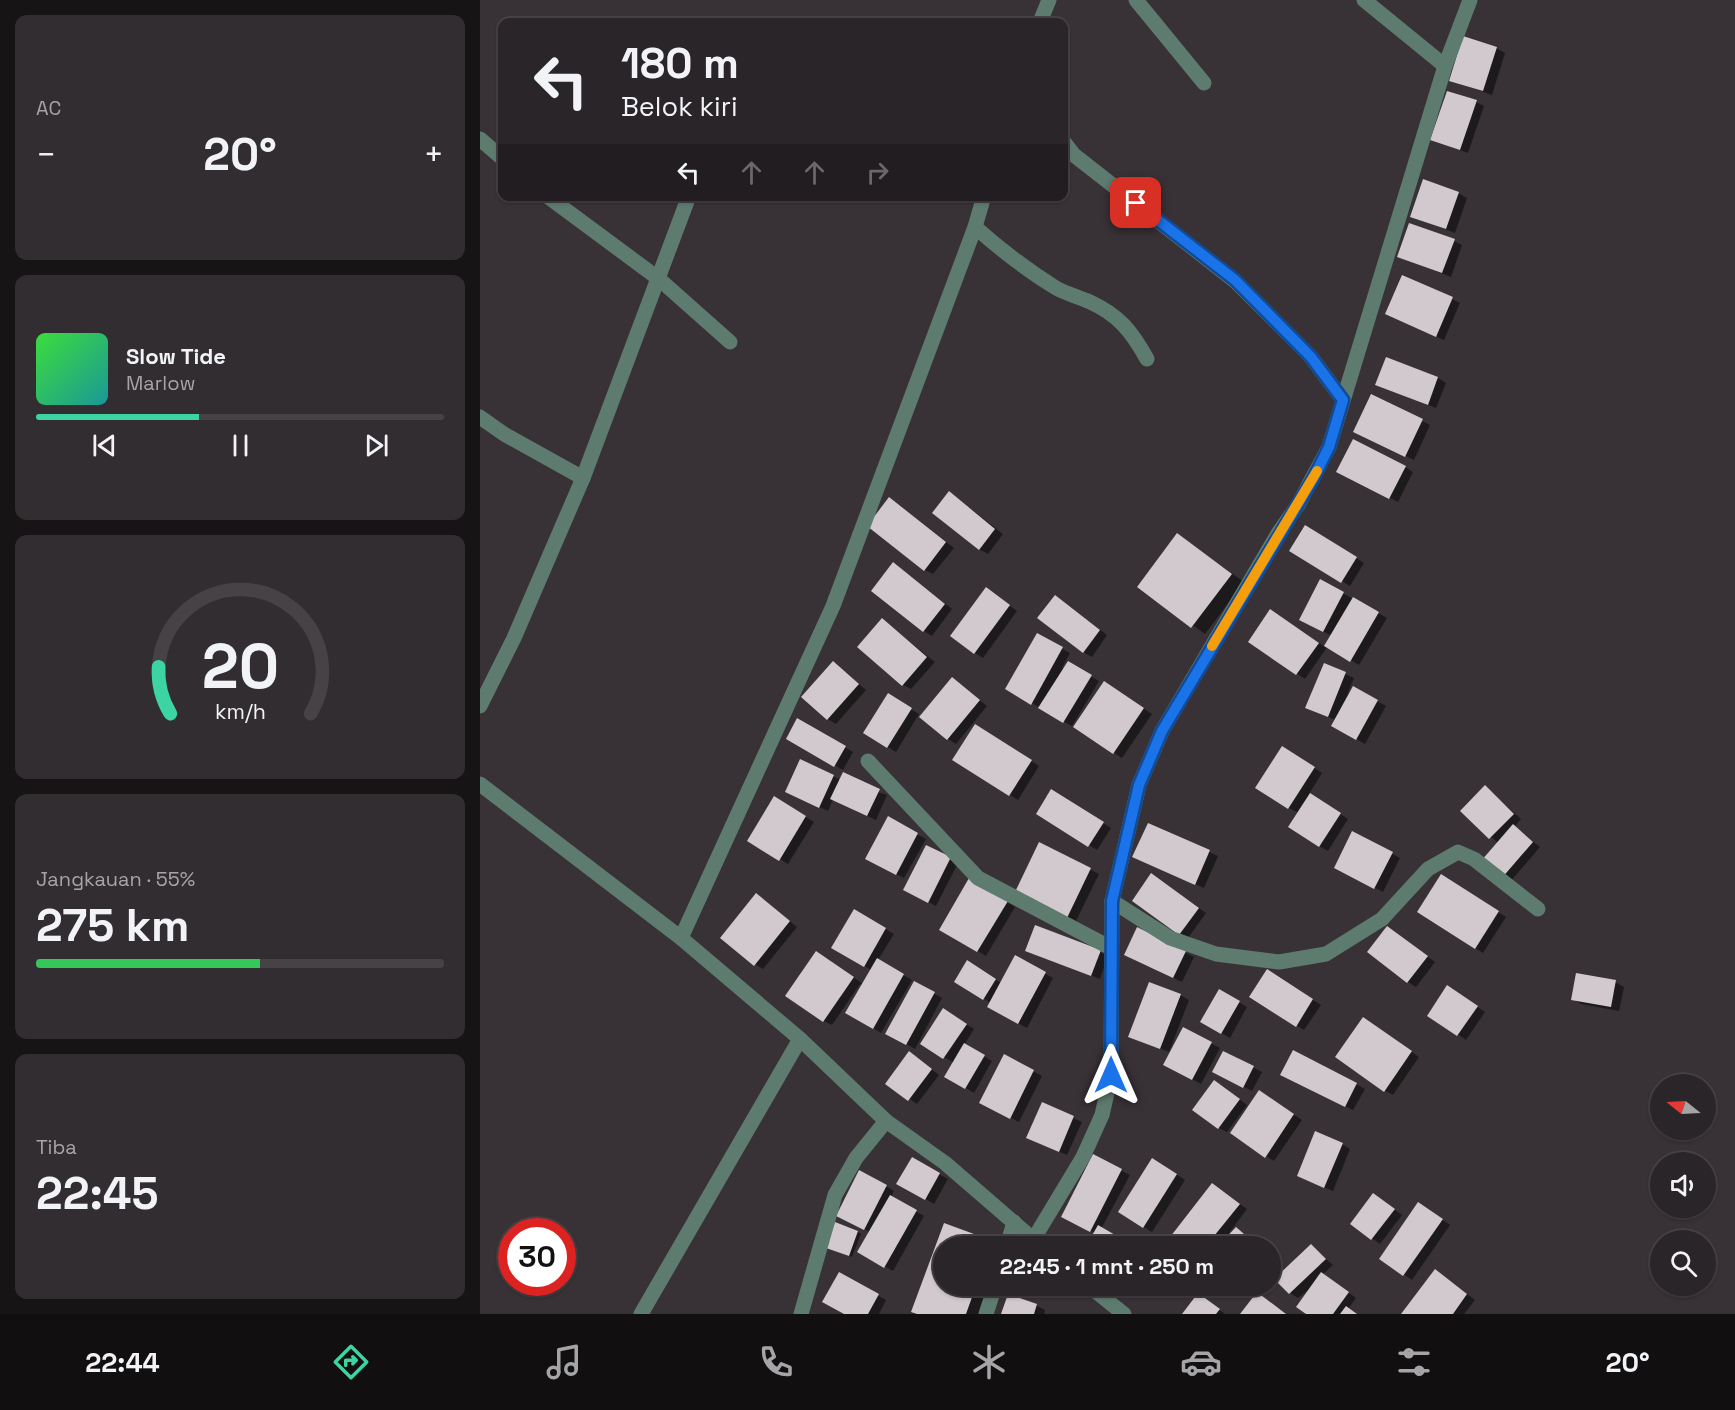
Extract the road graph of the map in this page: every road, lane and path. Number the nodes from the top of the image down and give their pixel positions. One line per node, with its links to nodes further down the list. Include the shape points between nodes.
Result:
1 (1049, 0): 5 (street)
2 (1136, 0): 7 (street)
3 (1364, 0): 6 (street)
4 (1470, 0): 6 (street)
5 (1042, 18)
6 (1445, 66): 18 (street)
7 (1204, 83)
8 (480, 139): 10 (street)
9 (1068, 147): 18 (street, via 1235,280 1311,357)
10 (498, 155)
11 (554, 201): 15 (street)
12 (687, 201): 15 (street)
13 (983, 201): 14 (street)
14 (975, 228): 17 (street, via 1022,267 1117,316 1132,332); 26 (street, via 833,606)
15 (659, 279): 16 (street); 20 (street)
16 (730, 342)
17 (1147, 359)
18 (1343, 400): 24 (street, via 1329,447 1313,479 1162,731 1139,785)
19 (480, 417): 20 (street)
20 (583, 477): 21 (street, via 514,638)
21 (480, 706)
22 (868, 761): 27 (street, via 978,878)
23 (480, 784): 26 (street)
24 (1112, 901): 25 (street, via 1170,938 1216,954 1279,962 1326,954 1382,919 1428,869 1458,852 1474,859); 27 (street)
25 (1538, 909)
26 (681, 938): 28 (street)
27 (1111, 948): 33 (street, via 1111,1075 1102,1114)
28 (800, 1039): 29 (street); 36 (street)
29 (886, 1121): 30 (street, via 945,1163); 37 (street, via 856,1158 835,1195)
30 (1014, 1222): 31 (street); 32 (street)
31 (1010, 1236)
32 (1029, 1236)
33 (1041, 1236)
34 (992, 1296): 38 (street)
35 (1102, 1296): 39 (street)
36 (640, 1314)
37 (801, 1314)
38 (986, 1314)
39 (1124, 1314)

